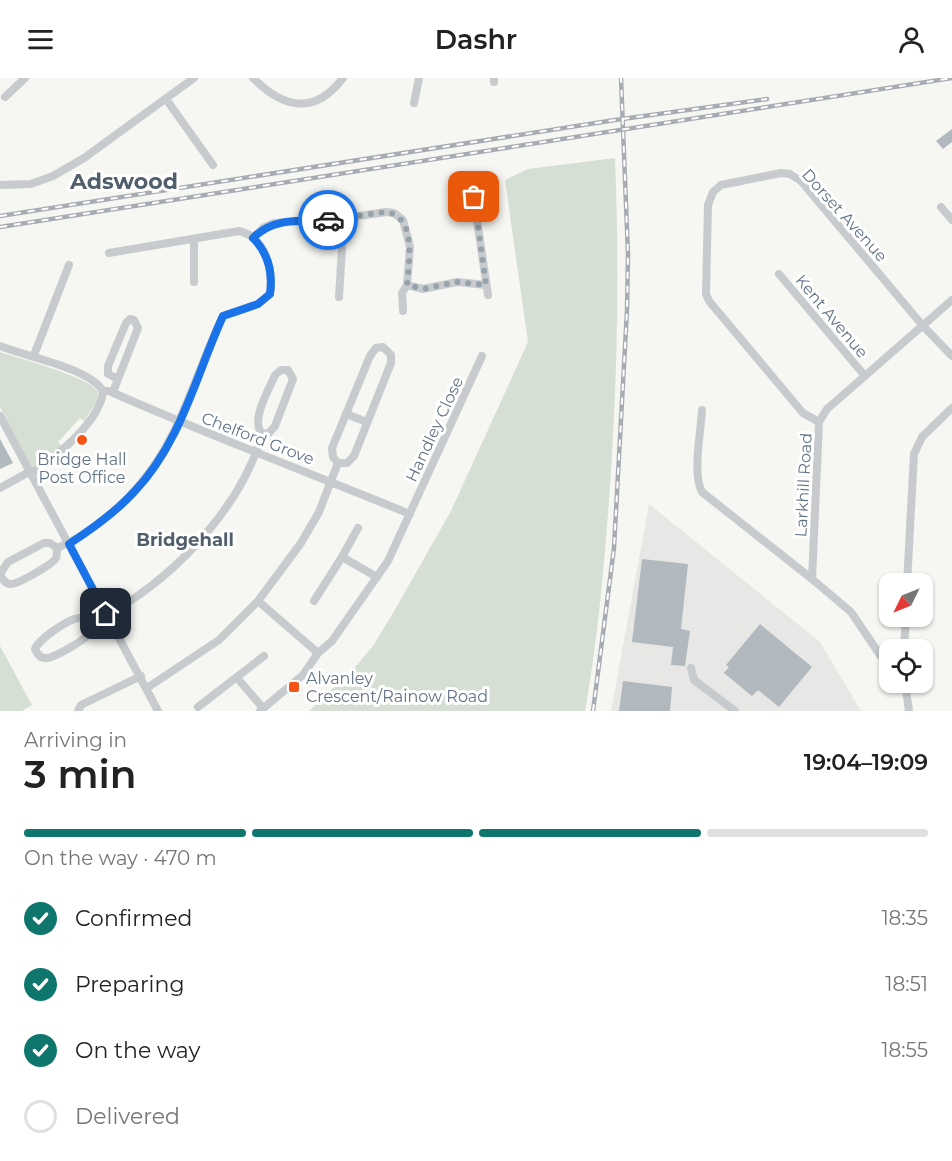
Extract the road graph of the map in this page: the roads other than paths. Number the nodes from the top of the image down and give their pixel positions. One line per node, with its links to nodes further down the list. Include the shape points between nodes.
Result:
1 (25, 78): 6 (street)
2 (194, 78): 7 (street)
3 (253, 78): 4 (street, via 268,93 294,105 315,101)
4 (343, 78)
5 (419, 78): 8 (street)
6 (5, 97)
7 (166, 99): 9 (street); 10 (street, via 53,176 31,184)
8 (414, 104)
9 (213, 165)
10 (0, 185)
11 (473, 193): 22 (street)
12 (941, 207): 14 (street)
13 (338, 219): 15 (street, via 274,223); 21 (street, via 386,212 403,220 410,247); 24 (street, via 342,248)
14 (952, 220)
15 (253, 238): 16 (street, via 239,231); 40 (street, via 266,257 270,294 258,304 223,316)
16 (194, 239): 17 (street); 20 (street)
17 (109, 253)
18 (69, 265): 29 (street)
19 (779, 274): 32 (street, Kent Avenue)
20 (195, 282)
21 (407, 285): 22 (street, via 423,289 457,282); 26 (street, via 402,293)
22 (486, 285): 23 (street)
23 (488, 295)
24 (339, 297)
25 (952, 300): 27 (street, Larkhill Road)
26 (403, 311)
27 (923, 326): 31 (street); 32 (street, Larkhill Road); 42 (street, Dorset Avenue, via 835,220 790,174 735,181 713,192 706,227 709,301 803,413)
28 (0, 346): 29 (street, Chelford Grove, via 22,355)
29 (34, 355): 34 (street, Chelford Grove, via 90,379)
30 (482, 356): 49 (street, Handley Close)
31 (952, 356)
32 (866, 376): 42 (street, Larkhill Road, via 827,409)
33 (118, 379): 33 (street, via 138,328 130,319 108,366 108,374); 35 (street)
34 (103, 391): 35 (street, Chelford Grove); 46 (street, via 100,403 76,436 48,462)
35 (113, 392): 40 (street, Chelford Grove)
36 (952, 408): 54 (street, via 922,437 914,454)
37 (702, 410): 56 (street, via 698,484 702,492)
38 (346, 414): 41 (street); 41 (street, via 369,356 383,347 391,355 391,363); 45 (street, via 332,448)
39 (0, 416): 46 (street)
40 (180, 422): 44 (street, Chelford Grove); 51 (street, via 135,492)
41 (367, 422): 45 (street, via 354,456 348,463)
42 (819, 422): 56 (street, Larkhill Road)
43 (262, 434): 43 (street, via 275,426 293,380 288,370 276,374 270,386 257,420); 44 (street)
44 (257, 451): 47 (street, Chelford Grove); 59 (street, via 236,491 195,546 129,602)
45 (338, 463): 47 (street)
46 (30, 472): 48 (street); 51 (street)
47 (330, 481): 49 (street, Chelford Grove); 57 (street, via 319,512 301,543)
48 (0, 488)
49 (410, 514): 55 (street, Handley Close)
50 (358, 528): 53 (street)
51 (69, 544): 52 (street); 59 (street)
52 (57, 548): 52 (street, via 57,557 52,562 17,582 10,584 0,574 8,562 44,543)
53 (342, 557): 55 (street); 58 (street)
54 (908, 573)
55 (377, 577): 61 (street, Handley Close, via 332,641)
56 (812, 579): 62 (street, via 851,612)
57 (258, 601): 61 (street); 67 (street, via 219,640)
58 (314, 601)
59 (106, 614): 60 (street); 65 (street)
60 (92, 620): 60 (street, via 87,637 52,657 39,656 35,649 43,637 79,618)
61 (318, 653): 70 (street, Handley Close, via 303,675)
62 (879, 654)
63 (264, 656): 66 (street)
64 (691, 668): 73 (street, via 694,680)
65 (141, 676): 67 (street); 71 (street, via 81,705)
66 (238, 678): 69 (street); 70 (street)
67 (147, 688): 72 (street)
68 (907, 693): 74 (street)
69 (198, 707)
70 (261, 710)
71 (78, 711)
72 (158, 711)
73 (735, 711)
74 (909, 711)

